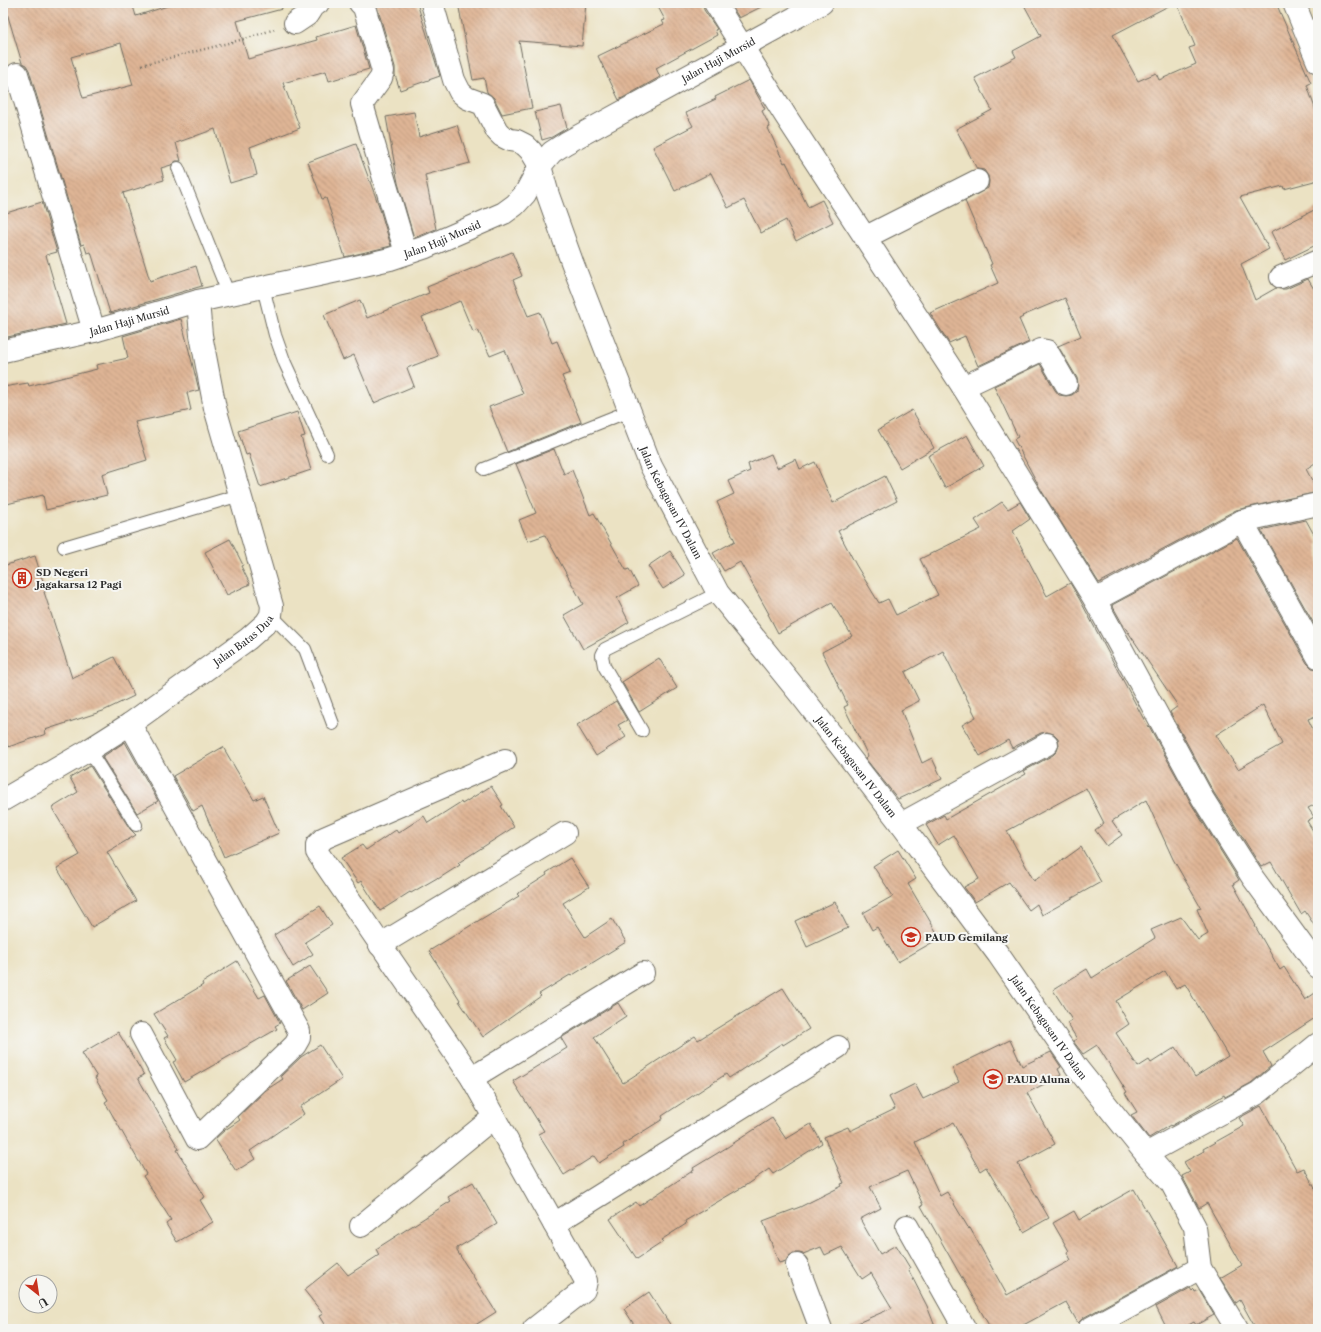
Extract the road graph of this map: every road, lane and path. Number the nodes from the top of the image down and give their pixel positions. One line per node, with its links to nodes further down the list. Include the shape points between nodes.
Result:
1 (316, 3): 7 (street, via 307,15)
2 (360, 3): 16 (street, via 364,7 382,71 381,78 362,104)
3 (432, 3): 12 (street, Jalan Kebagusan IV Dalam, via 454,80 460,92 467,98 483,104 497,131 510,140 525,145)
4 (715, 3): 8 (street)
5 (822, 3): 8 (street, Jalan Haji Mursid)
6 (1294, 3): 9 (street)
7 (295, 23): 10 (path, via 248,38)
8 (742, 47): 12 (street, Jalan Haji Mursid, via 566,143 552,152); 15 (street)
9 (1318, 62)
10 (142, 65)
11 (17, 74): 22 (street)
12 (540, 166): 16 (street, Jalan Haji Mursid, via 525,194 504,213); 26 (street, Jalan Kebagusan IV Dalam, via 548,195)
13 (178, 168): 20 (lane)
14 (977, 181): 15 (street)
15 (866, 237): 25 (street)
16 (406, 254): 19 (street, Jalan Haji Mursid)
17 (1318, 261): 18 (street)
18 (1281, 278)
19 (263, 287): 20 (street, Jalan Haji Mursid); 27 (lane, via 285,363)
20 (229, 295): 21 (street, Jalan Haji Mursid)
21 (198, 301): 22 (street, Jalan Haji Mursid); 29 (street, Jalan Batas Dua, via 201,335 215,408)
22 (94, 331): 23 (street, Jalan Haji Mursid)
23 (3, 351)
24 (1066, 384): 25 (street, via 1047,351 1041,350)
25 (963, 387): 34 (street)
26 (629, 410): 28 (lane); 33 (street, Jalan Kebagusan IV Dalam, via 651,466)
27 (327, 454)
28 (484, 469)
29 (240, 495): 32 (lane); 35 (street, Jalan Batas Dua, via 272,606)
30 (1318, 504): 31 (street)
31 (1242, 521): 34 (street); 36 (street)
32 (64, 547)
33 (718, 594): 39 (lane, via 605,649 602,656 604,666); 44 (street, Jalan Kebagusan IV Dalam)
34 (1095, 600): 48 (street, via 1203,799 1253,878)
35 (271, 615): 37 (street, Jalan Batas Dua, via 248,639); 38 (lane, via 305,649)
36 (1318, 657)
37 (130, 724): 41 (street, Jalan Batas Dua); 50 (street, via 299,1031 299,1038 295,1045 197,1139)
38 (333, 724)
39 (642, 732)
40 (1047, 744): 44 (street)
41 (89, 750): 43 (street, Jalan Batas Dua); 45 (lane)
42 (505, 760): 47 (street, via 324,838 318,845 317,852)
43 (3, 800)
44 (901, 824): 55 (street, Jalan Kebagusan IV Dalam, via 998,954 1062,1048)
45 (136, 825)
46 (564, 833): 47 (street)
47 (380, 945): 53 (street)
48 (1318, 967)
49 (643, 973): 53 (street)
50 (141, 1034)
51 (1318, 1044): 55 (street, via 1258,1093)
52 (838, 1047): 56 (street)
53 (472, 1078): 54 (street)
54 (494, 1117): 56 (street); 57 (street)
55 (1146, 1154): 60 (street, Jalan Kebagusan IV Dalam, via 1172,1184 1194,1227)
56 (554, 1224): 61 (street, via 586,1281 584,1290)
57 (361, 1226)
58 (907, 1226): 63 (street)
59 (797, 1265): 62 (street)
60 (1200, 1268): 64 (street); 65 (street, Jalan Kebagusan IV Dalam)
61 (534, 1329)
62 (821, 1329)
63 (965, 1329)
64 (1089, 1329)
65 (1237, 1329)

